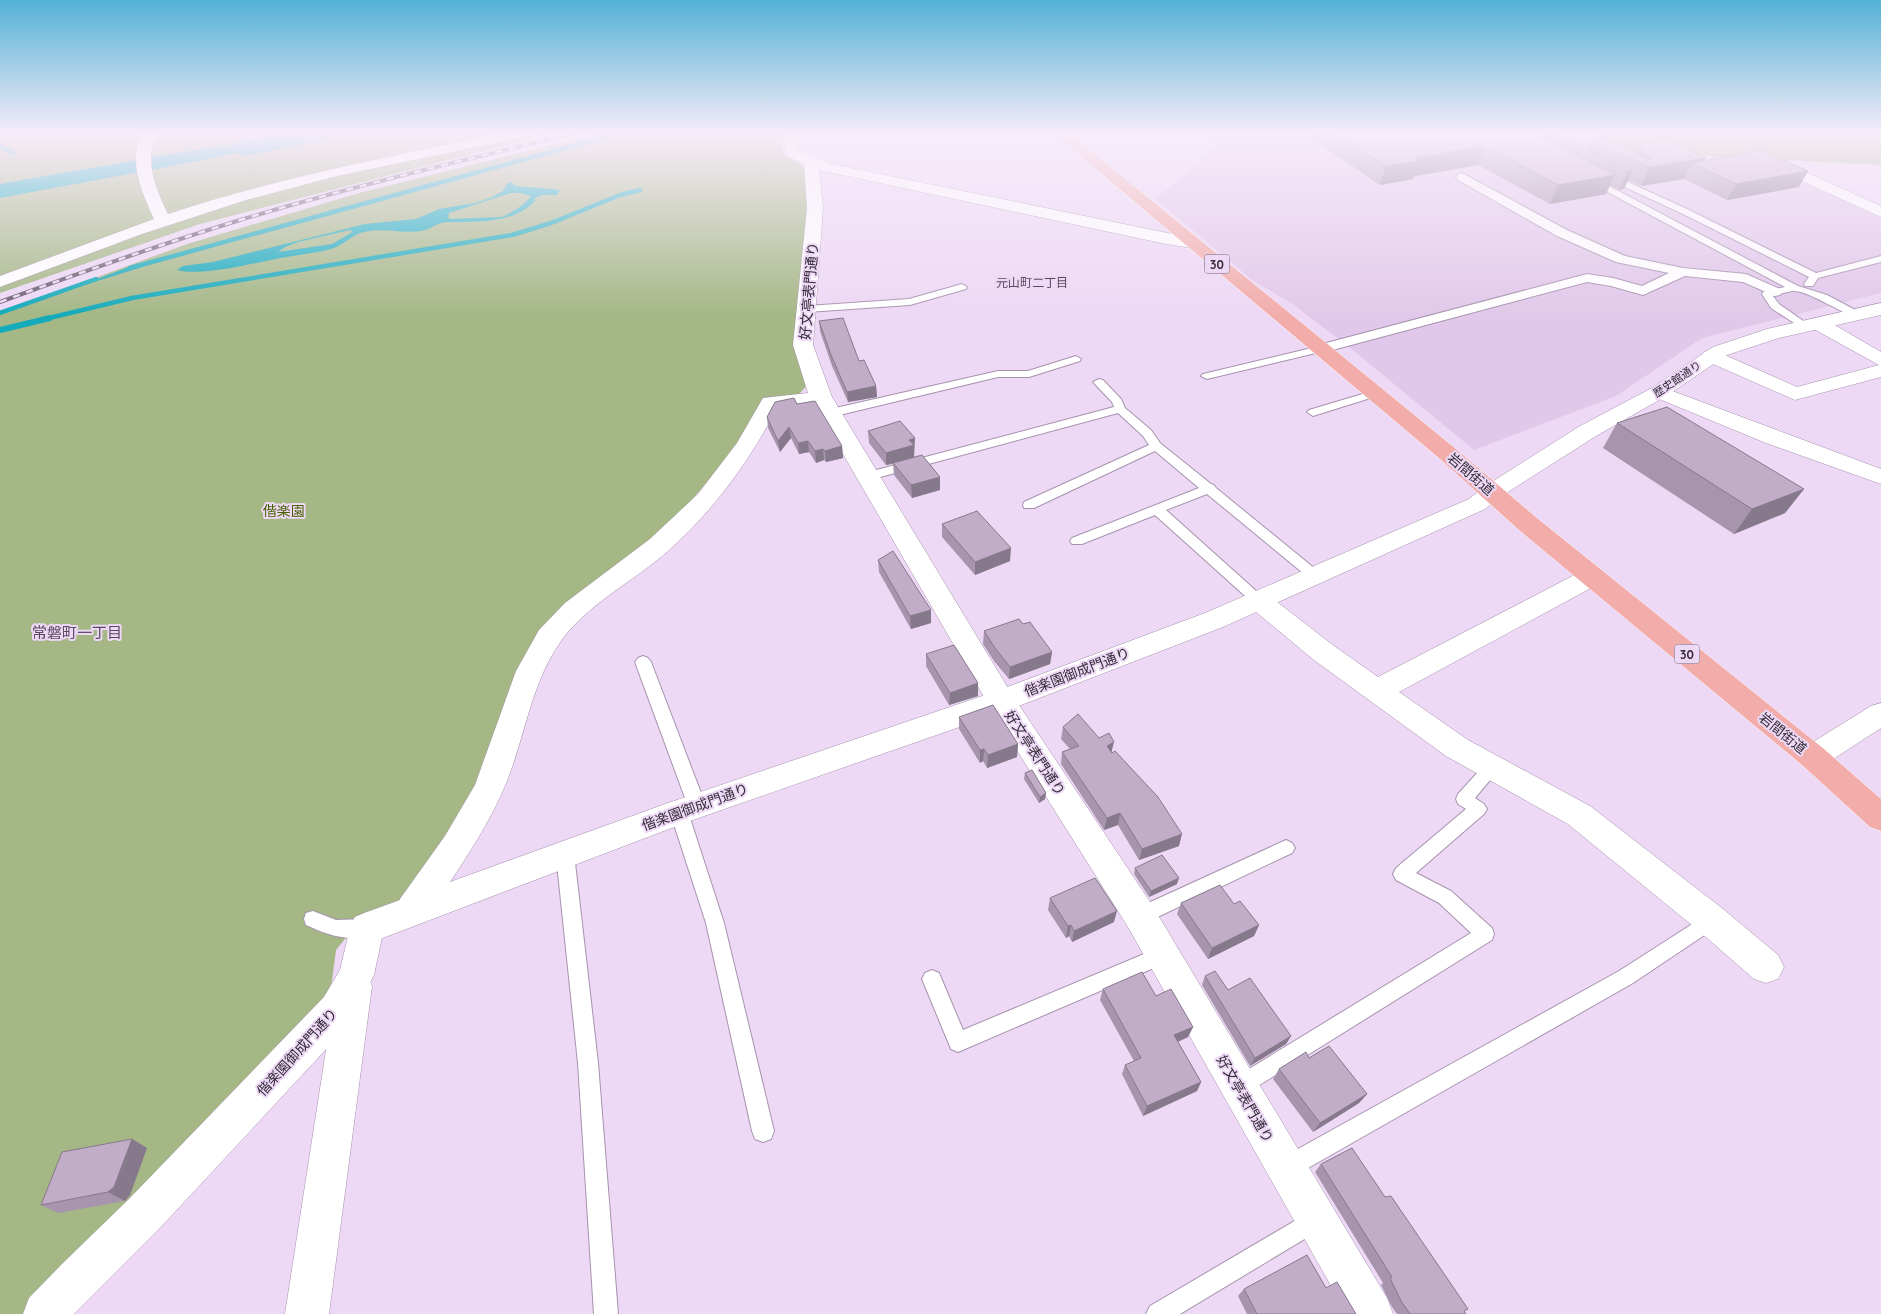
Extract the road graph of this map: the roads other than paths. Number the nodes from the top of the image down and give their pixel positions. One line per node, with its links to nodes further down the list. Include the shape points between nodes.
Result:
1 (153, 194): 11 (street)
2 (248, 194): 11 (street)
3 (814, 194): 21 (street, 好文亭表門通り)
4 (953, 194): 12 (street)
5 (1134, 194): 12 (main road, 岩間街道 / 30)
6 (1493, 194): 14 (street, via 1562,233 1612,255)
7 (1619, 194): 18 (lane)
8 (1648, 194): 15 (lane)
9 (1843, 194): 10 (street)
10 (1881, 212)
11 (163, 220): 16 (street)
12 (1192, 243): 25 (main road, 岩間街道 / 30)
13 (1881, 260): 15 (lane)
14 (1683, 272): 19 (street, via 1746,278); 25 (street, via 1644,291 1587,278)
15 (1815, 276): 20 (lane)
16 (0, 282)
17 (962, 287): 21 (lane, via 910,302)
18 (1794, 288): 19 (lane); 20 (lane)
19 (1775, 292): 24 (lane, via 1767,294 1775,306)
20 (1804, 292): 23 (lane, via 1823,297)
21 (807, 309): 34 (street, 好文亭表門通り, via 803,345 818,392)
22 (1881, 309): 23 (street, 歴史館通り)
23 (1858, 314): 24 (street, 歴史館通り)
24 (1813, 326): 26 (street, 歴史館通り, via 1751,340); 28 (street)
25 (1320, 348): 30 (lane); 33 (main road, 岩間街道 / 30)
26 (1711, 356): 29 (street, via 1795,394); 32 (street, 歴史館通り)
27 (1076, 359): 34 (lane, via 1029,374 998,374)
28 (1881, 360)
29 (1881, 371)
30 (1207, 376)
31 (1100, 382): 35 (lane, via 1117,400)
32 (1659, 392): 39 (street); 41 (street, 歴史館通り, via 1588,431)
33 (1376, 393): 36 (lane); 41 (main road, 岩間街道 / 30)
34 (826, 405): 38 (street, 好文亭表門通り); 58 (street, via 799,401 770,402 747,445 706,499 659,545 574,610 549,637 530,671 489,788 456,846)
35 (1120, 409): 37 (lane, via 1148,433); 38 (lane)
36 (1313, 412)
37 (1156, 446): 40 (lane); 42 (lane)
38 (869, 476): 50 (street, 好文亭表門通り)
39 (1881, 477)
40 (1210, 488): 43 (lane); 45 (lane)
41 (1492, 492): 45 (street, 偕楽園御成門通り, via 1477,504); 46 (main road, 岩間街道 / 30)
42 (1029, 504)
43 (1157, 509): 44 (lane); 47 (lane)
44 (1077, 540)
45 (1314, 575): 47 (street, 偕楽園御成門通り)
46 (1593, 576): 49 (street); 52 (main road, 岩間街道 / 30)
47 (1258, 601): 49 (street); 50 (street, 偕楽園御成門通り)
48 (643, 662): 54 (lane)
49 (1378, 690): 53 (street, via 1456,748)
50 (1001, 701): 54 (street, 偕楽園御成門通り); 59 (street, 好文亭表門通り)
51 (1881, 714): 52 (street)
52 (1813, 757): 55 (main road, 岩間街道 / 30)
53 (1493, 767): 61 (street, via 1579,815); 67 (lane, via 1464,799 1478,809 1402,874 1445,896 1485,934)
54 (688, 809): 57 (street, 偕楽園御成門通り); 68 (lane)
55 (1881, 818)
56 (1286, 848): 59 (lane)
57 (565, 854): 58 (street, 偕楽園御成門通り); 73 (lane, via 588,1063)
58 (412, 910): 62 (street, 偕楽園御成門通り)
59 (1140, 916): 63 (street, 好文亭表門通り)
60 (313, 919): 62 (lane, via 336,929)
61 (1711, 920): 64 (street); 69 (lane, via 1626,977)
62 (367, 928): 65 (street, 偕楽園御成門通り)
63 (1163, 955): 66 (lane, via 958,1042); 67 (street, 好文亭表門通り)
64 (1766, 967)
65 (356, 975): 71 (street, 偕楽園御成門通り, via 337,1009 317,1032); 72 (street)
66 (932, 980)
67 (1238, 1087): 69 (street, 好文亭表門通り)
68 (764, 1132)
69 (1285, 1168): 70 (street, 好文亭表門通り)
70 (1315, 1220): 74 (lane); 75 (street, 好文亭表門通り)
71 (45, 1314)
72 (307, 1314)
73 (606, 1314)
74 (1158, 1314)
75 (1371, 1314)

